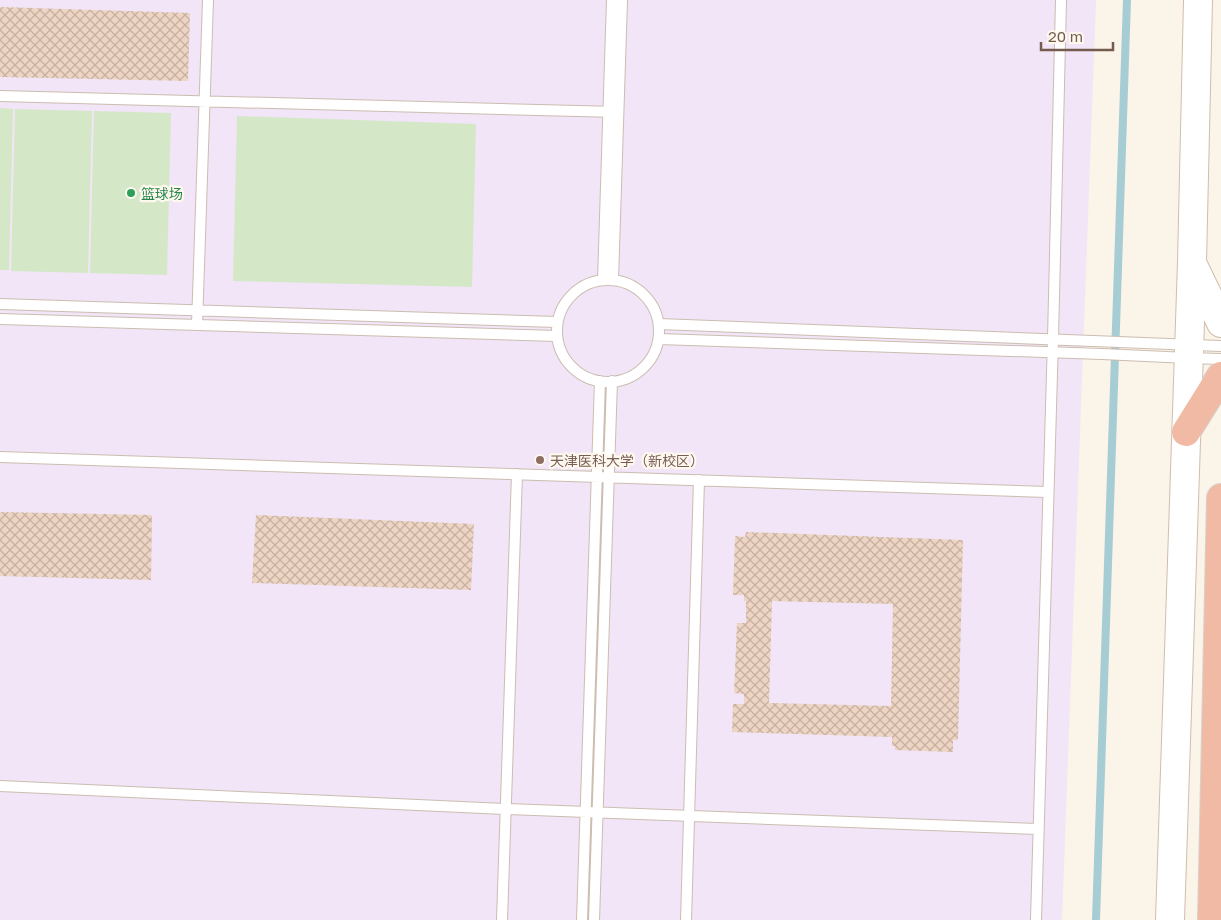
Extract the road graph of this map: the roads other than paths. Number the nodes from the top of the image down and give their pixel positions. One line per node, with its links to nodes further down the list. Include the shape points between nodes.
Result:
1 (208, 0): 7 (lane)
2 (612, 0): 8 (lane)
3 (622, 0): 8 (lane)
4 (1062, 0): 20 (lane)
5 (1198, 0): 9 (street)
6 (0, 96): 7 (lane)
7 (205, 101): 8 (lane); 12 (lane)
8 (613, 112): 10 (lane)
9 (1192, 262): 15 (street); 22 (street)
10 (608, 280): 14 (lane, via 593,282 569,297); 16 (lane, via 635,287 655,310)
11 (0, 304): 12 (lane)
12 (198, 310): 14 (lane); 17 (lane)
13 (0, 319): 17 (lane)
14 (557, 322): 18 (lane)
15 (1221, 323)
16 (659, 324): 19 (lane); 20 (lane)
17 (197, 326): 18 (lane)
18 (556, 336): 26 (lane, via 567,362 577,372)
19 (659, 339): 23 (lane); 27 (lane, via 646,366 634,375)
20 (1053, 339): 22 (lane, via 1128,342); 23 (lane)
21 (1221, 346): 22 (lane)
22 (1188, 351): 23 (lane, via 1127,356); 24 (lane); 28 (street)
23 (1052, 353): 34 (lane)
24 (1221, 358)
25 (1221, 376): 28 (highway)
26 (600, 381): 27 (lane); 31 (lane)
27 (612, 381): 32 (lane)
28 (1186, 432): 47 (street)
29 (0, 456): 30 (lane)
30 (517, 474): 31 (lane); 37 (lane)
31 (596, 477): 32 (lane); 38 (lane)
32 (609, 477): 33 (lane); 39 (lane)
33 (699, 480): 34 (lane); 40 (lane)
34 (1048, 492): 41 (lane)
35 (1221, 498): 48 (highway)
36 (0, 786): 37 (lane)
37 (505, 809): 38 (lane); 42 (lane)
38 (585, 811): 39 (lane); 43 (lane)
39 (598, 812): 40 (lane); 44 (lane)
40 (689, 815): 41 (lane); 45 (lane)
41 (1038, 829): 46 (lane)
42 (502, 920)
43 (582, 920)
44 (594, 920)
45 (686, 920)
46 (1036, 920)
47 (1170, 920)
48 (1212, 920)

